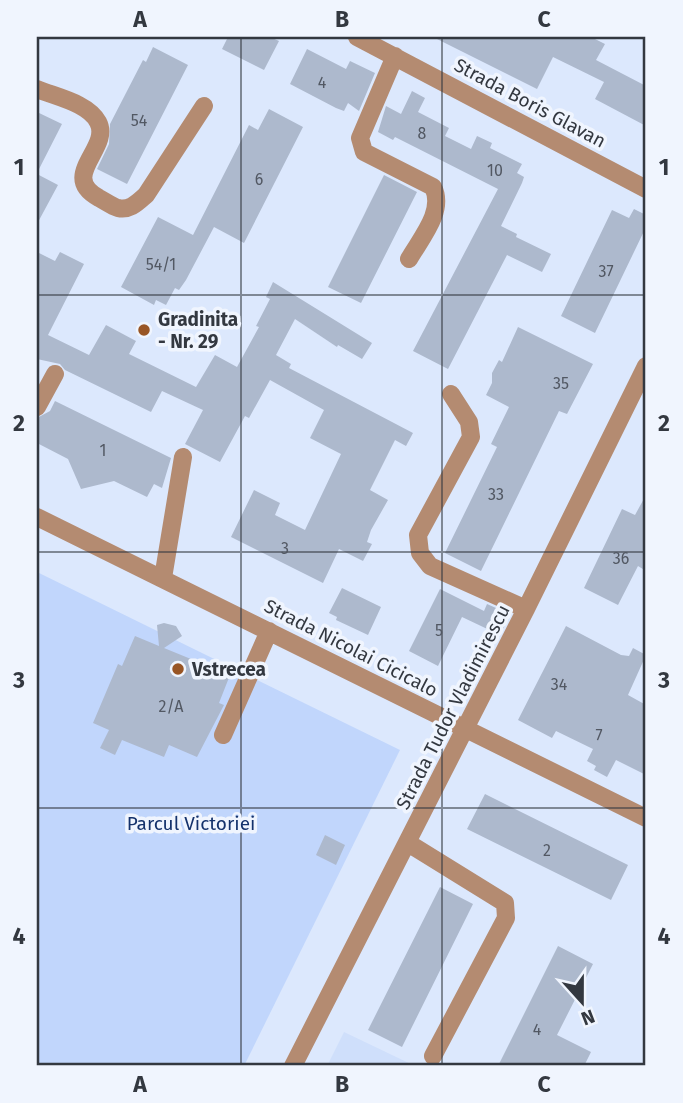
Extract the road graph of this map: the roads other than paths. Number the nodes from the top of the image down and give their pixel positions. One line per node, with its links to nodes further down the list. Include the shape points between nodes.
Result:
1 (357, 37): 2 (street, Strada Boris Glavan)
2 (395, 55): 5 (street, Strada Boris Glavan); 6 (street, via 360,138 365,152 433,187 437,195 438,206)
3 (37, 89): 4 (street, via 90,111 100,124 100,138 84,170 84,182 89,192 120,208 134,206 146,195)
4 (204, 106)
5 (646, 188)
6 (408, 259)
7 (646, 366): 14 (street, Strada Tudor Vladimirescu)
8 (55, 374): 10 (street)
9 (451, 394): 14 (street, via 469,422 471,437 418,535 420,553 430,566)
10 (37, 407)
11 (183, 457): 13 (street)
12 (37, 517): 13 (street, Strada Nicolai Cicicalo)
13 (163, 578): 15 (street, Strada Nicolai Cicicalo)
14 (526, 609): 16 (street, Strada Tudor Vladimirescu)
15 (269, 631): 16 (street, Strada Nicolai Cicicalo); 17 (street)
16 (464, 729): 18 (street, Strada Nicolai Cicicalo); 19 (street, Strada Tudor Vladimirescu)
17 (223, 735)
18 (646, 818)
19 (408, 843): 20 (street, via 505,903 506,918); 21 (street, Strada Tudor Vladimirescu)
20 (433, 1056)
21 (293, 1066)

